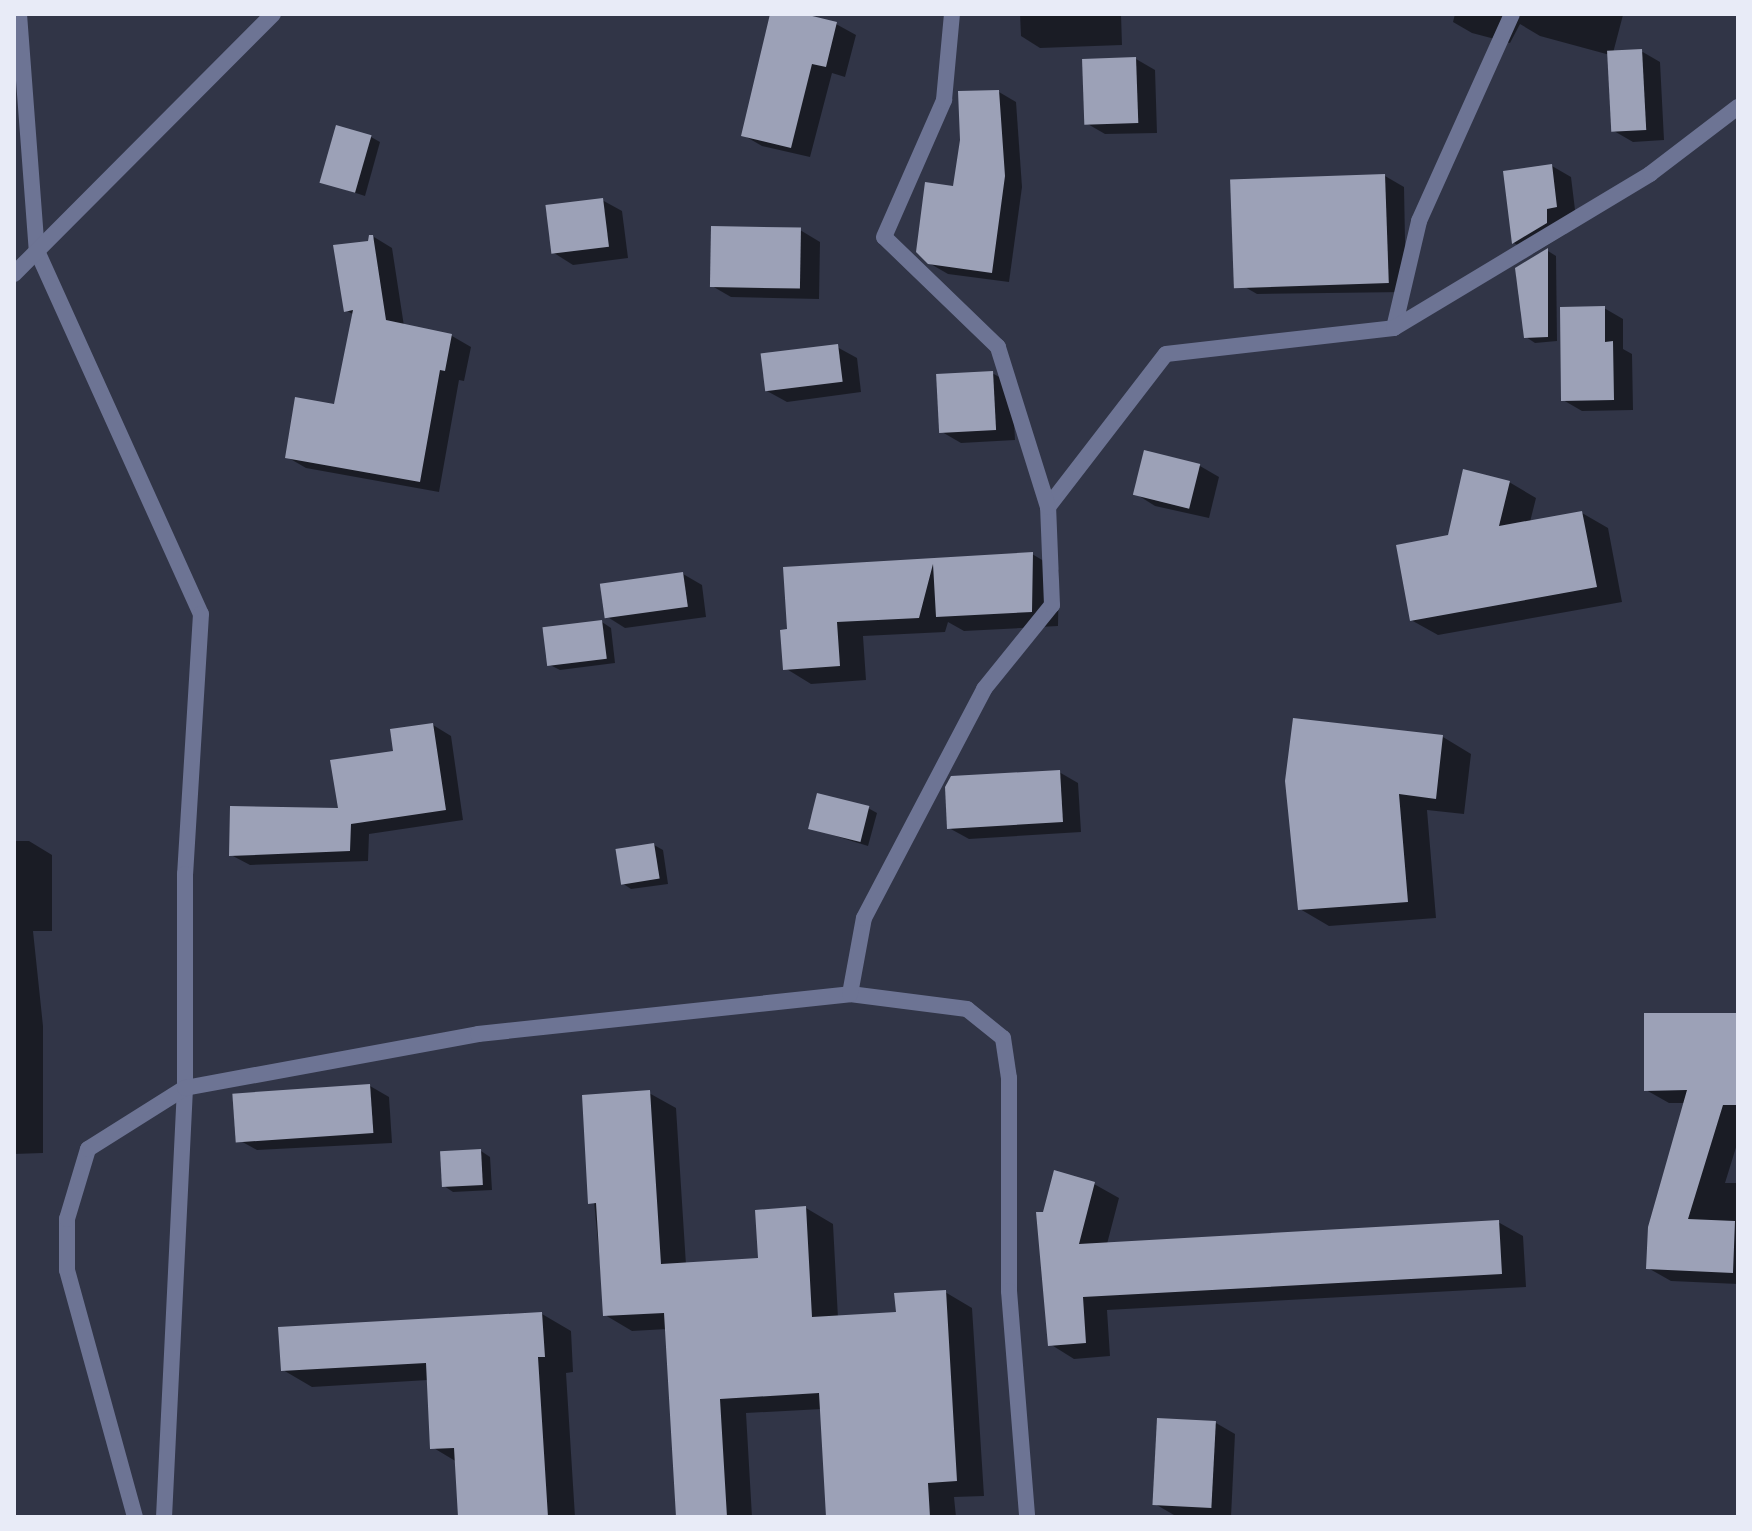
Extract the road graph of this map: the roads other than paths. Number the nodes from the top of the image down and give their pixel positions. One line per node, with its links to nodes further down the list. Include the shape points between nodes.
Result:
1 (19, 14): 6 (street)
2 (273, 14): 6 (street)
3 (952, 14): 9 (street, via 944,100 884,237 998,347)
4 (1512, 14): 8 (street, via 1419,221)
5 (1738, 107): 8 (street, via 1650,174)
6 (37, 251): 7 (street); 11 (street, via 201,614 185,874)
7 (14, 274)
8 (1394, 328): 9 (street, via 1166,354)
9 (1048, 507): 10 (street, via 1052,605 984,689 871,905)
10 (850, 994): 11 (street, via 478,1034); 14 (street, via 967,1009 1003,1038 1009,1078 1009,1291)
11 (185, 1088): 12 (street, via 88,1149 67,1219 67,1270); 13 (street)
12 (135, 1517)
13 (164, 1517)
14 (1027, 1517)

